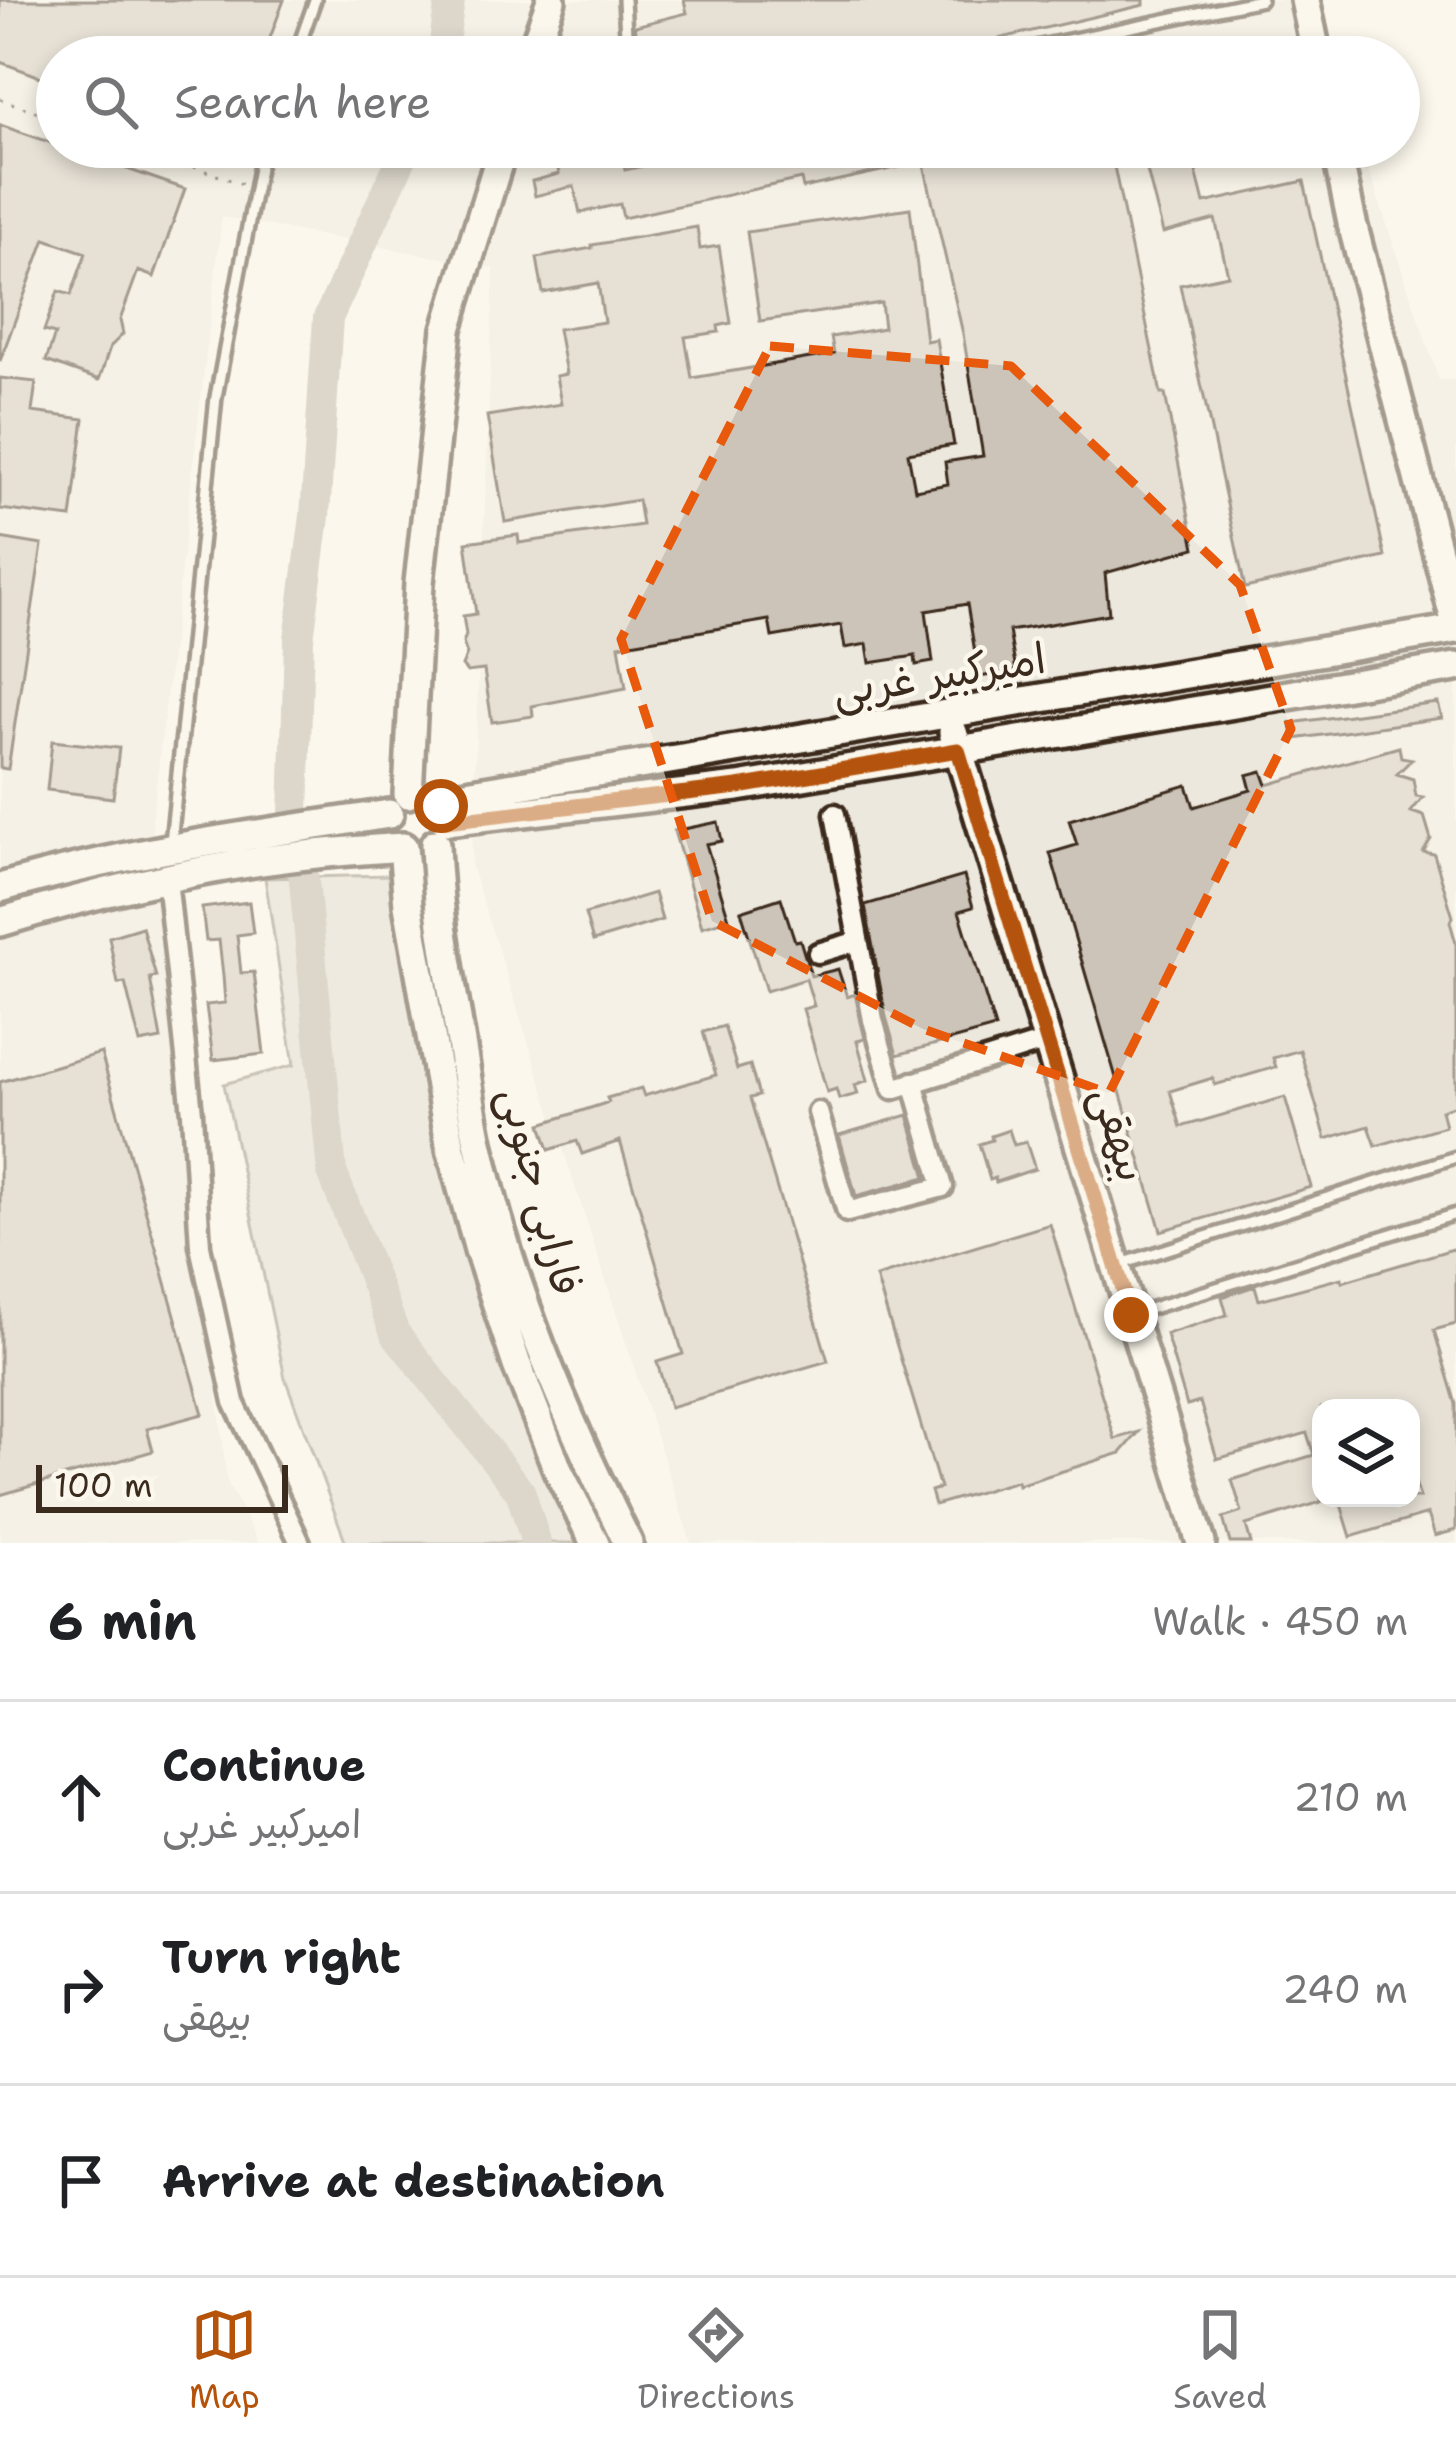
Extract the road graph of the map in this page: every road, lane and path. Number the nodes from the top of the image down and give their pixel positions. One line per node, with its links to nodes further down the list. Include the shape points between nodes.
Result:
1 (315, 0): 6 (lane)
2 (550, 0): 7 (street)
3 (624, 0): 8 (lane)
4 (1262, 0): 9 (lane)
5 (1305, 0): 10 (street)
6 (302, 36)
7 (538, 36)
8 (627, 36)
9 (1088, 36)
10 (1313, 36)
11 (0, 99): 12 (path)
12 (36, 112)
13 (197, 168): 17 (path)
14 (258, 168): 17 (lane)
15 (497, 168): 23 (street, فارابی جنوبی, via 447,329 419,583)
16 (1340, 168): 18 (street)
17 (255, 188): 24 (lane, via 216,397)
18 (1456, 627): 20 (street, امیرکبیر غربی)
19 (1456, 667): 21 (street, امیرکبیر غربی)
20 (949, 716): 21 (street, بیهقی); 23 (street, امیرکبیر غربی)
21 (958, 750): 23 (street, امیرکبیر غربی, via 738,787); 31 (street, بیهقی)
22 (835, 814): 29 (street)
23 (423, 815): 24 (street); 25 (street, فارابی جنوبی, via 390,833); 40 (street, فارابی جنوبی, via 478,1143 506,1243 568,1416)
24 (171, 847): 27 (street)
25 (403, 847): 26 (street); 39 (street, فارابی جنوبی, via 451,1149 473,1230 558,1470)
26 (167, 879): 28 (street); 38 (street, via 200,1246 235,1402)
27 (0, 888)
28 (0, 922)
29 (858, 941): 30 (street); 32 (street, via 893,1089)
30 (818, 953)
31 (1047, 1040): 32 (street); 36 (street, بیهقی)
32 (914, 1082): 33 (street, via 943,1186 848,1212)
33 (818, 1112)
34 (1456, 1157): 36 (lane)
35 (1456, 1214): 37 (lane)
36 (1116, 1266): 37 (street, بیهقی)
37 (1131, 1315): 41 (street, بیهقی)
38 (300, 1543)
39 (595, 1543)
40 (628, 1543)
41 (1201, 1543)

